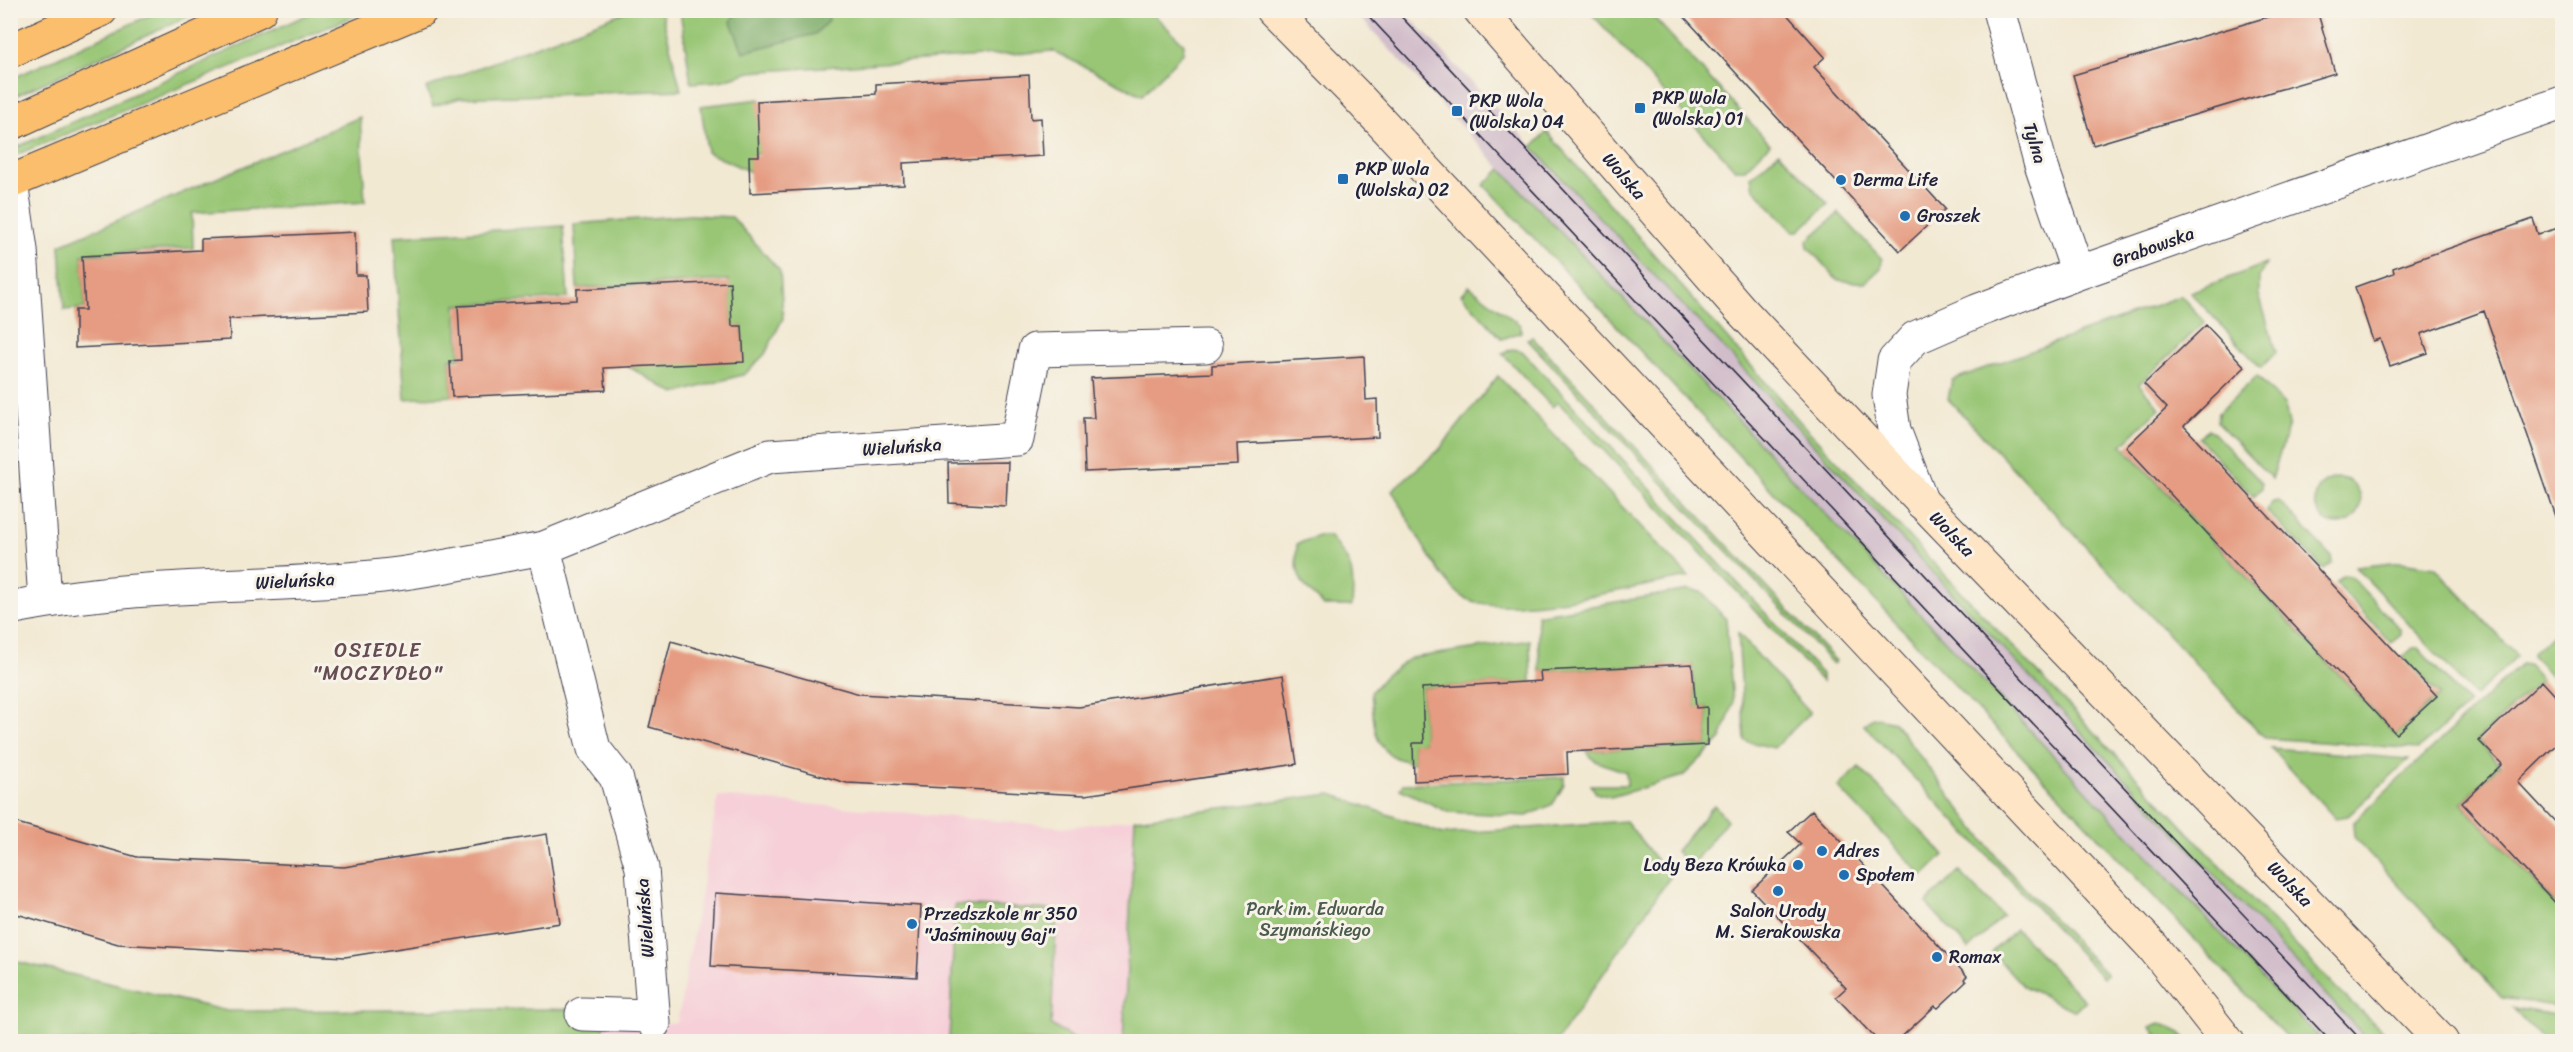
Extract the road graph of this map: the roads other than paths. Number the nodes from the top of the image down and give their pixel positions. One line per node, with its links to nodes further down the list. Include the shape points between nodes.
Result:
1 (101, 10): 7 (main road)
2 (260, 10): 9 (main road)
3 (421, 10): 10 (main road)
4 (1272, 10): 18 (main road, via 2153,946)
5 (1480, 10): 13 (main road, Wolska, via 1740,309)
6 (1999, 10): 11 (street, Tylna, via 2040,162)
7 (10, 51)
8 (2562, 103): 11 (street, Grabowska)
9 (10, 124)
10 (11, 182): 15 (street, via 21,250)
11 (2078, 273): 13 (street, Grabowska, via 1915,338 1893,361 1889,395 1894,430)
12 (1206, 346): 14 (street, Wieluńska, via 1035,350 1017,439 770,456)
13 (1923, 503): 19 (main road, Wolska)
14 (544, 548): 15 (street, Wieluńska, via 382,576); 17 (street, Wieluńska, via 594,749 616,777 642,868 653,1020)
15 (45, 600): 16 (street, Wieluńska)
16 (10, 608)
17 (582, 1014)
18 (2228, 1041)
19 (2442, 1041)

